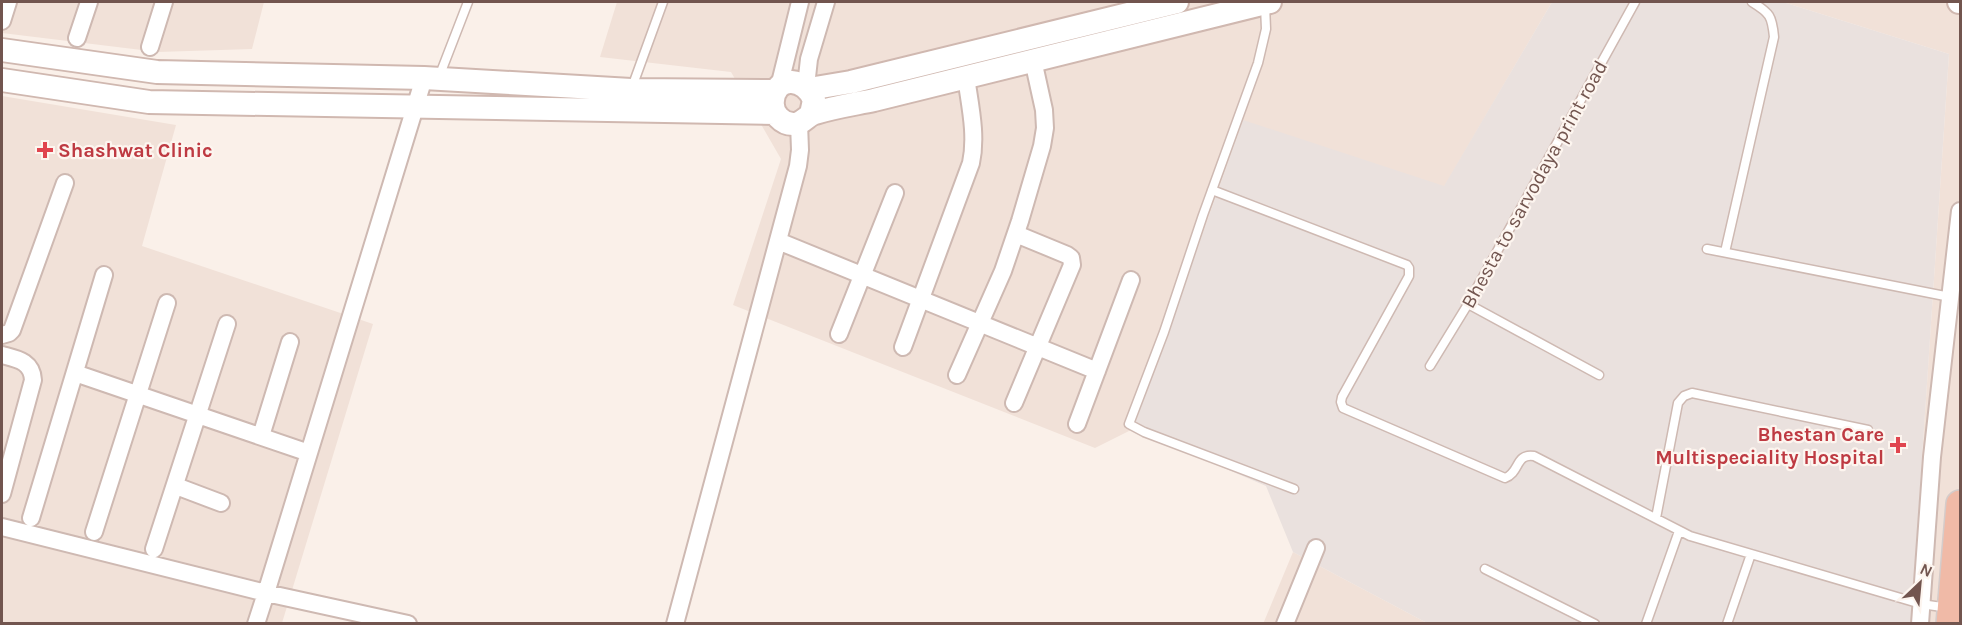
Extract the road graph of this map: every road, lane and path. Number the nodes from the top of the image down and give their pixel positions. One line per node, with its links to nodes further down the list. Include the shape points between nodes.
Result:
1 (8, 2): 12 (street)
2 (89, 2): 13 (street)
3 (164, 2): 14 (street)
4 (468, 2): 18 (lane)
5 (663, 2): 21 (lane)
6 (800, 2): 22 (street)
7 (826, 2): 20 (street, via 809,59)
8 (1177, 2): 20 (main road, via 850,82)
9 (1268, 2): 16 (main road); 26 (lane, via 1258,63)
10 (1635, 2): 39 (lane, Bhesta to sarvodaya print road)
11 (1752, 2): 32 (lane, via 1770,14 1774,37)
12 (2, 21)
13 (77, 38)
14 (150, 47)
15 (2, 50): 18 (main road, via 157,72)
16 (1033, 60): 17 (main road); 29 (street, via 1045,128)
17 (966, 77): 24 (main road); 37 (street, via 974,149)
18 (431, 79): 21 (main road); 23 (street)
19 (2, 80): 23 (main road, via 149,102)
20 (807, 88): 22 (main road, via 788,82); 24 (main road, via 814,100)
21 (630, 90): 22 (main road)
22 (777, 97): 23 (main road); 24 (main road, via 782,120 788,123)
23 (416, 106): 60 (street)
24 (805, 118): 30 (street, via 798,166)
25 (65, 183): 43 (street, via 12,330)
26 (1212, 190): 62 (lane, via 1129,424); 67 (lane, via 1409,268 1409,276 1342,397 1343,408 1505,478 1522,457 1534,456)
27 (895, 193): 34 (street)
28 (1960, 211): 36 (street)
29 (1016, 234): 41 (street); 46 (street, via 1067,255 1072,261)
30 (778, 241): 34 (street); 80 (street)
31 (1707, 249): 32 (lane)
32 (1725, 252): 36 (lane)
33 (104, 275): 50 (street)
34 (863, 276): 37 (street); 42 (street)
35 (1131, 280): 49 (street)
36 (1950, 297): 76 (street)
37 (922, 300): 41 (street); 45 (street)
38 (167, 303): 53 (street)
39 (1467, 304): 48 (lane, Bhesta to sarvodaya print road); 52 (lane)
40 (227, 324): 55 (street)
41 (980, 324): 46 (street); 51 (street)
42 (839, 334)
43 (2, 335)
44 (290, 342): 58 (street)
45 (903, 347)
46 (1038, 347): 49 (street); 54 (street)
47 (2, 355): 59 (street, via 23,361 33,373)
48 (1430, 366)
49 (1097, 371): 56 (street)
50 (75, 373): 53 (street); 66 (street)
51 (957, 375)
52 (1599, 375)
53 (137, 394): 55 (street); 70 (street)
54 (1014, 403)
55 (198, 415): 58 (street); 61 (street)
56 (1077, 424)
57 (1868, 430): 67 (lane, via 1692,393 1684,396 1678,403)
58 (261, 436): 60 (street)
59 (9, 441): 63 (street)
60 (309, 453): 75 (street)
61 (176, 486): 64 (street); 72 (street)
62 (1294, 489)
63 (2, 494)
64 (221, 502)
65 (1960, 504): 77 (highway)
66 (31, 518)
67 (1656, 518): 69 (lane)
68 (2, 527): 75 (street)
69 (1679, 531): 73 (lane); 83 (lane)
70 (94, 532)
71 (1316, 548): 81 (street)
72 (154, 549)
73 (1751, 554): 76 (lane); 84 (lane)
74 (1485, 569): 82 (lane)
75 (266, 593): 78 (street); 79 (street)
76 (1921, 604): 77 (lane); 85 (street)
77 (1951, 616)
78 (256, 624)
79 (408, 624)
80 (675, 624)
81 (1285, 624)
82 (1595, 624)
83 (1646, 624)
84 (1727, 624)
85 (1920, 624)

